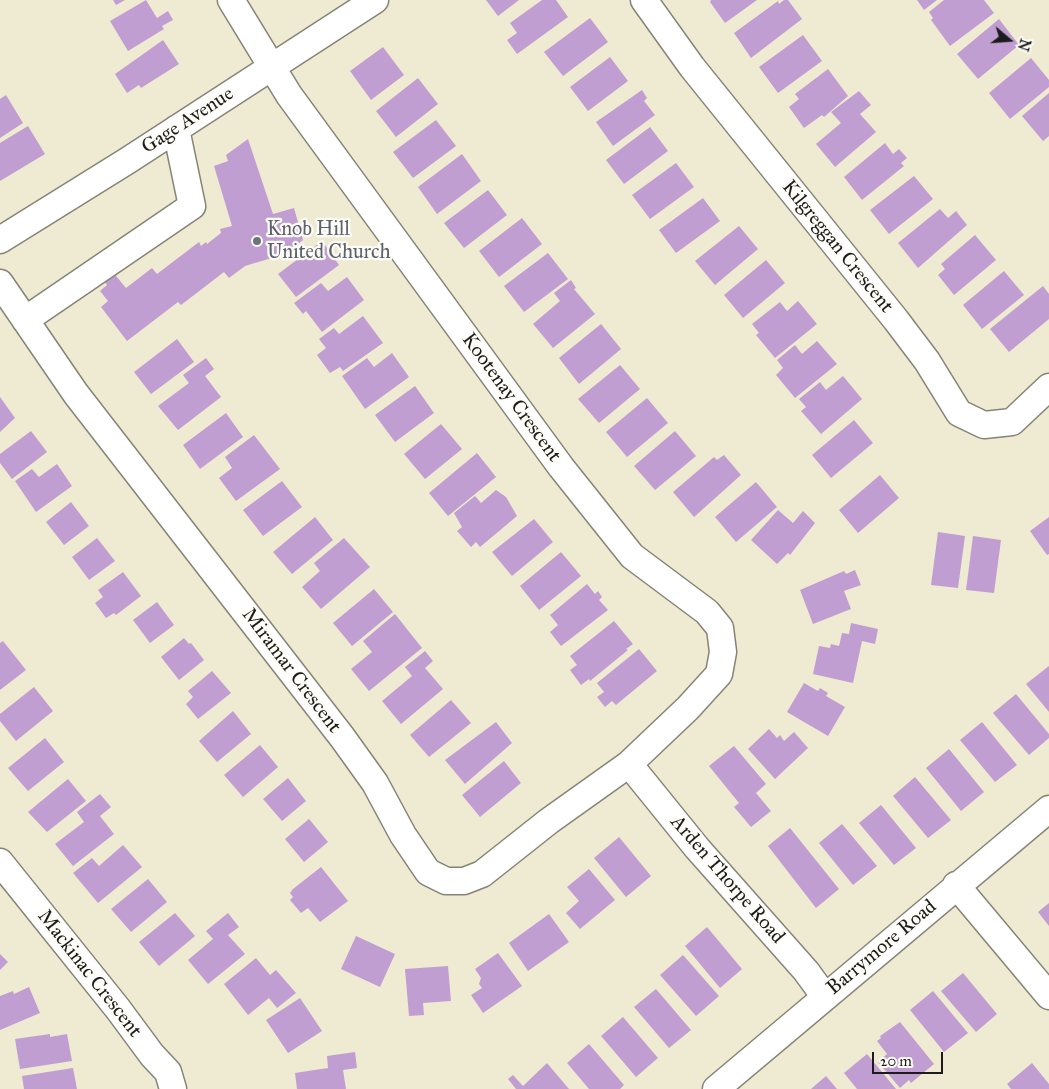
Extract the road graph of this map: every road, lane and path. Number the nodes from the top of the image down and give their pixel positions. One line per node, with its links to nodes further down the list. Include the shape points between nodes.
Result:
1 (231, 0): 4 (street, Kootenay Crescent)
2 (374, 0): 4 (street, Gage Avenue)
3 (644, 0): 9 (street, Kilgreggan Crescent, via 692,67 896,320 927,361 959,413 984,425 1012,422)
4 (272, 68): 5 (street, Gage Avenue); 10 (street, Kootenay Crescent, via 300,111 561,467 632,556 707,612 720,628 723,652 719,674)
5 (176, 129): 6 (street, Gage Avenue); 8 (street, via 192,206)
6 (0, 240)
7 (0, 283): 8 (street, Miramar Crescent)
8 (25, 320): 10 (street, Miramar Crescent, via 76,394 375,782 402,834 428,872 446,881 464,881 482,874 549,820)
9 (1049, 387)
10 (629, 764): 14 (street, Arden Thorpe Road)
11 (1049, 809): 13 (street, Barrymore Road)
12 (0, 862): 16 (street, Mackinac Crescent, via 168,1072)
13 (956, 885): 14 (street, Barrymore Road); 15 (street)
14 (825, 996): 17 (street, Barrymore Road)
15 (1049, 996)
16 (173, 1089)
17 (716, 1089)

